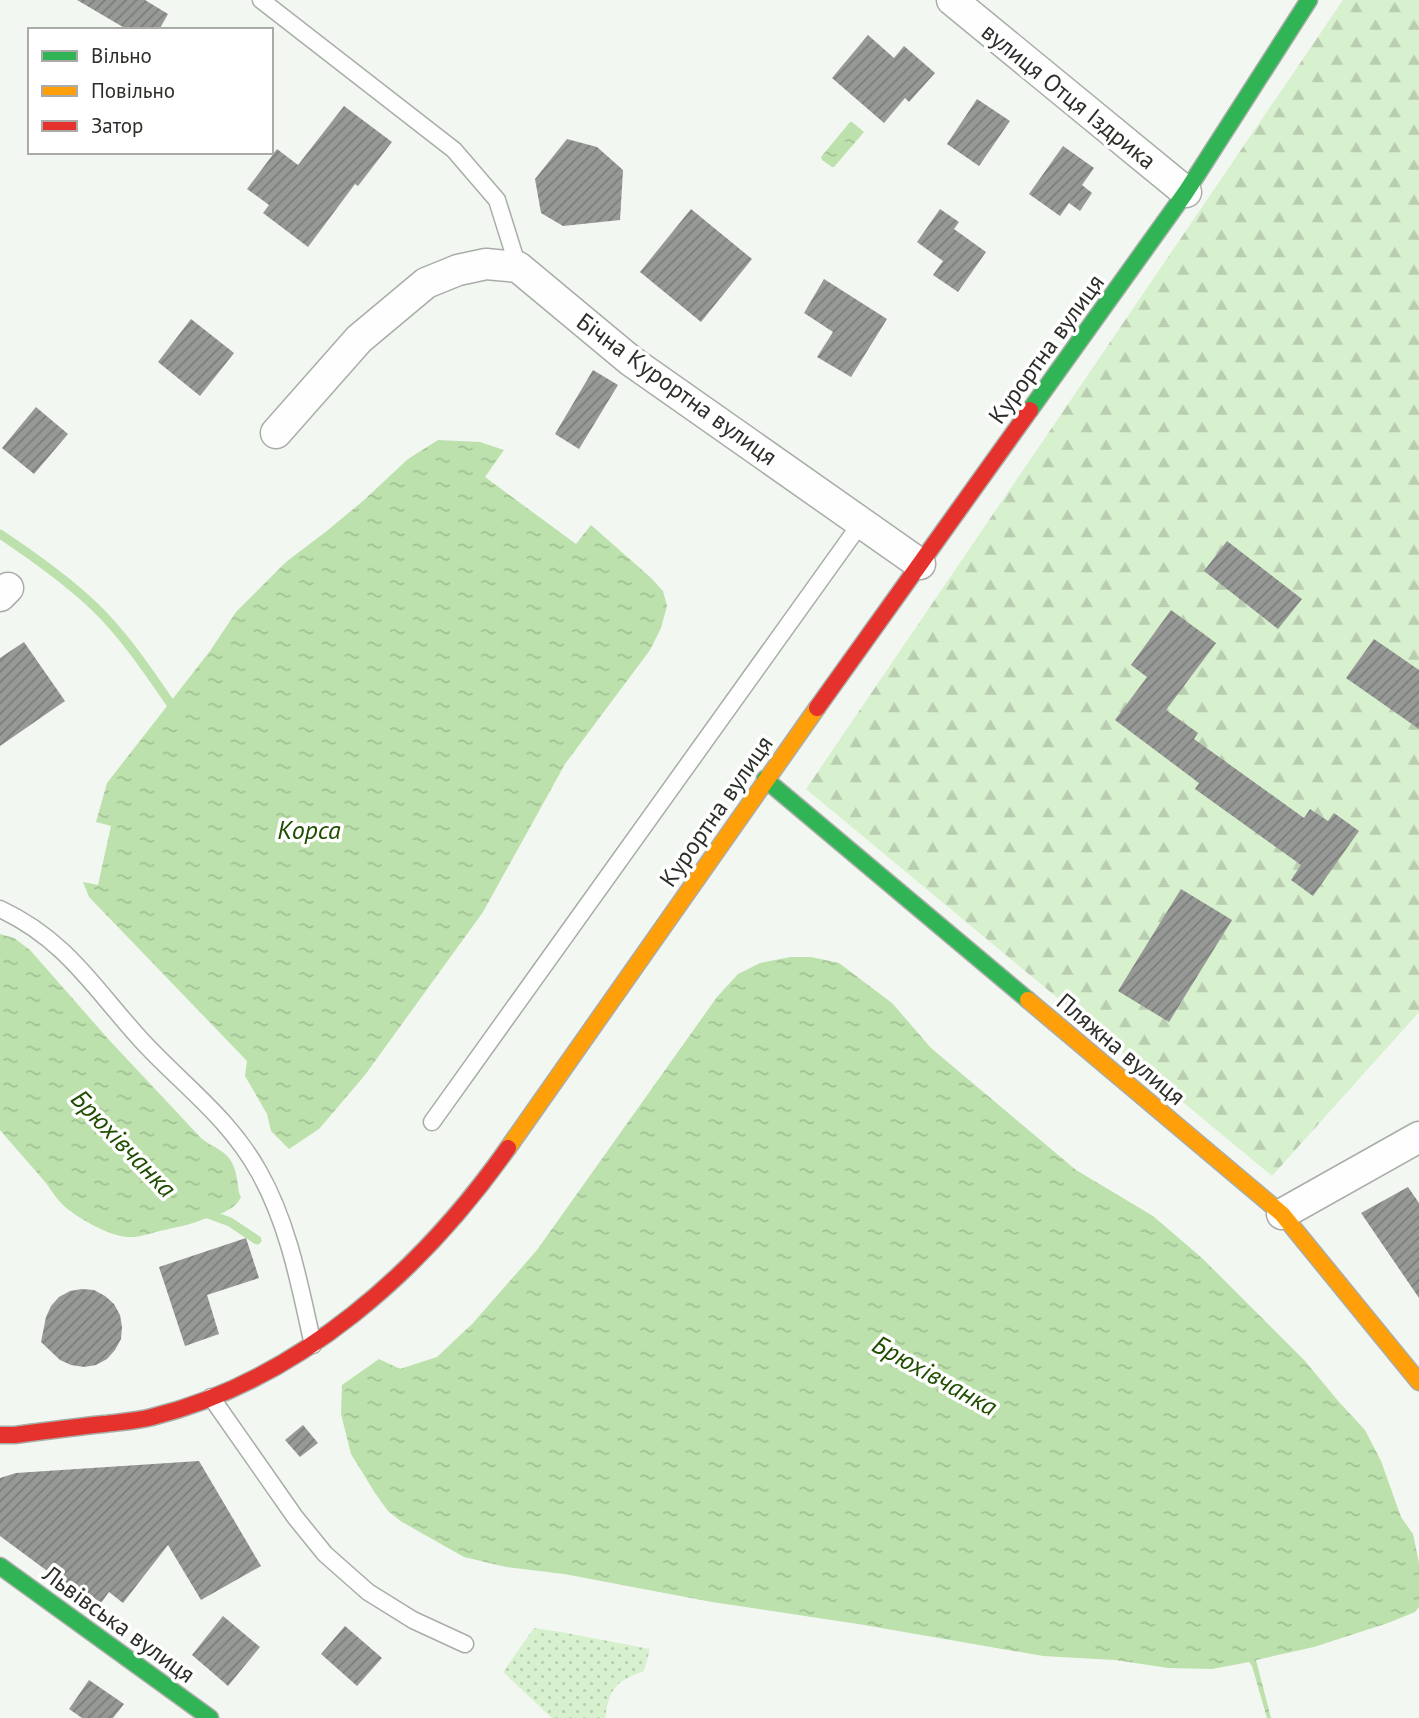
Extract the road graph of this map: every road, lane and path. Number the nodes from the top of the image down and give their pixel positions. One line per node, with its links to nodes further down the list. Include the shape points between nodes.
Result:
1 (261, 0): 5 (lane, via 454,150 497,200)
2 (952, 0): 4 (street, вулиця Отця Іздрика)
3 (1309, 0): 4 (main road, Курортна вулиця)
4 (1186, 192): 8 (main road, Курортна вулиця)
5 (517, 267): 6 (street, via 486,264 426,283 359,339); 7 (street, Бічна Курортна вулиця, via 631,361)
6 (276, 433)
7 (861, 523): 8 (street, Бічна Курортна вулиця); 11 (lane)
8 (920, 564): 9 (main road, Курортна вулиця)
9 (765, 779): 13 (main road, Пляжна вулиця); 14 (main road, Курортна вулиця, via 452,1221 372,1300)
10 (0, 909): 14 (lane, via 49,938 78,966 143,1042 241,1143 279,1216)
11 (432, 1122)
12 (1419, 1137): 13 (street)
13 (1282, 1214): 15 (main road, Пляжна вулиця)
14 (313, 1345): 16 (main road, Курортна вулиця)
15 (1419, 1382)
16 (211, 1398): 17 (main road, Курортна вулиця, via 149,1418); 19 (lane, via 325,1554 368,1592)
17 (0, 1435)
18 (0, 1566): 20 (main road, Львівська вулиця)
19 (465, 1644)
20 (210, 1718)

